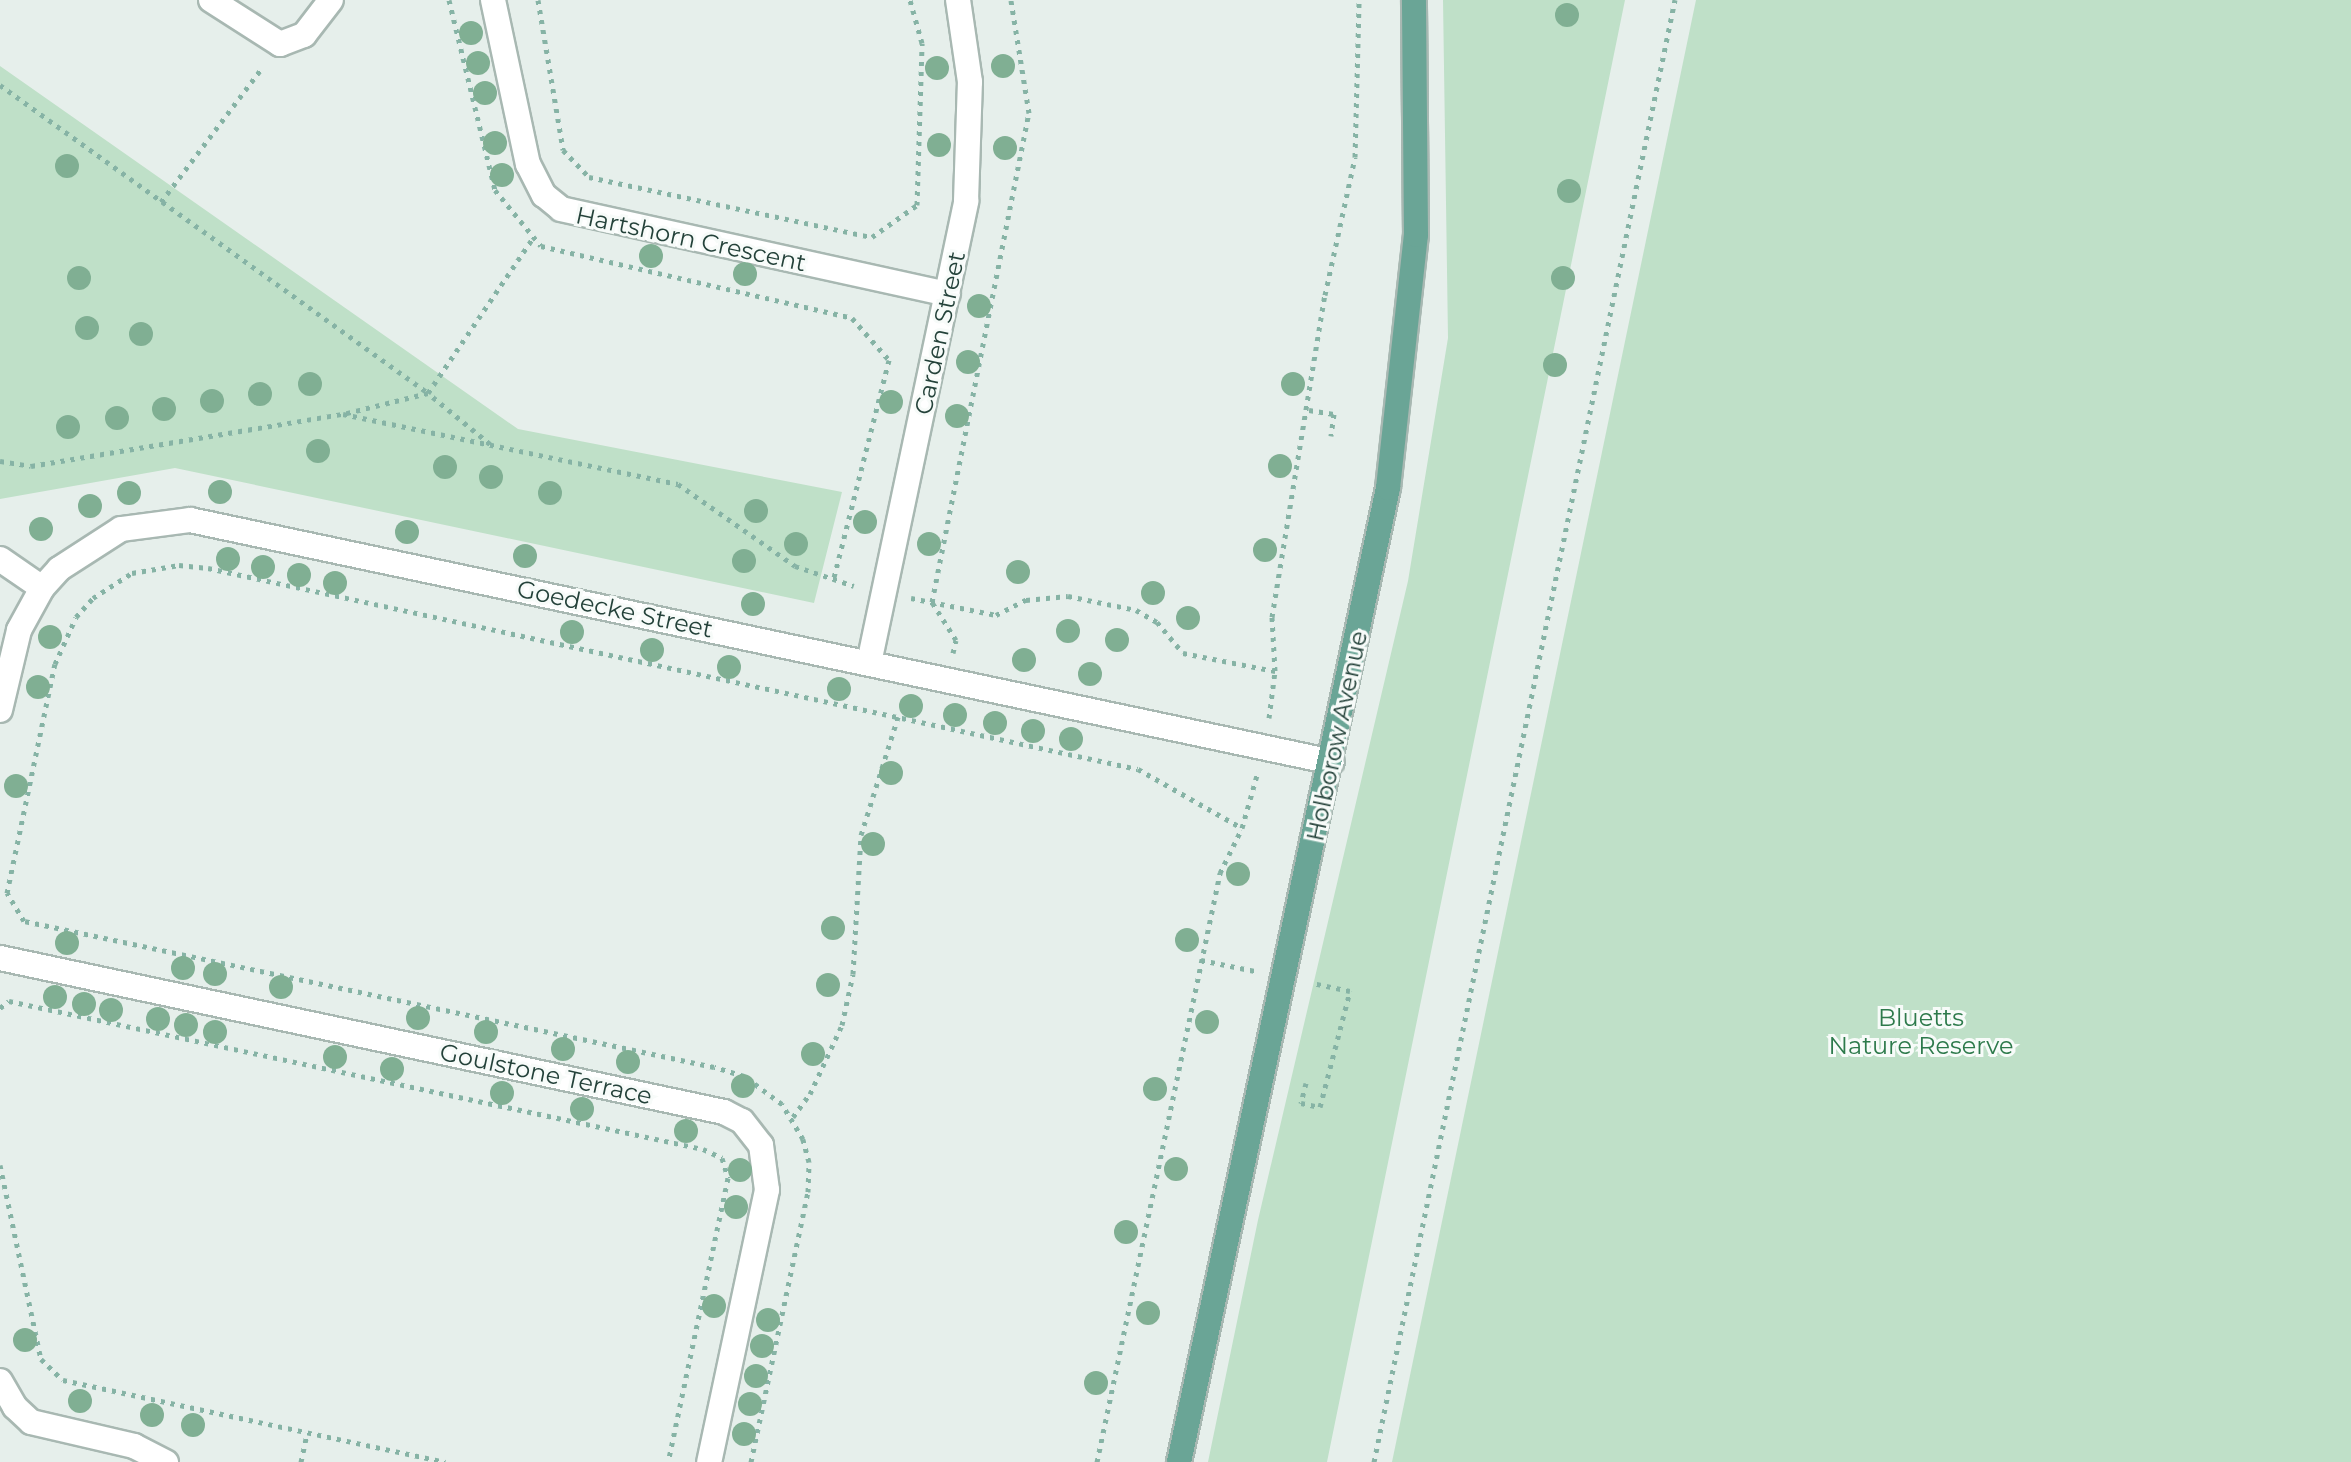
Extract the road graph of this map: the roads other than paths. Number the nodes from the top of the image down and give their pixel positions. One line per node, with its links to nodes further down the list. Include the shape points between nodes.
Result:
1 (211, 0): 2 (street, via 280,44 304,35)
2 (331, 0)
3 (493, 0): 6 (street, Hartshorn Crescent, via 528,164 538,186 561,209)
4 (958, 0): 6 (street, Carden Street, via 970,82 971,135 966,201)
5 (1414, 0): 11 (main road, Holborow Avenue, via 1419,149 1410,320 1388,488)
6 (948, 294): 9 (street, Carden Street)
7 (0, 559): 8 (street)
8 (42, 588): 9 (street, Goedecke Street, via 79,553 121,529 190,520); 10 (street, Goedecke Street, via 19,630)
9 (869, 663): 11 (street, Goedecke Street)
10 (0, 710)
11 (1332, 762): 16 (main road, Holborow Avenue)
12 (0, 958): 15 (street, Goulstone Terrace, via 724,1112 742,1121 761,1145 767,1190)
13 (0, 1381): 14 (street, via 31,1422 134,1446)
14 (166, 1462)
15 (709, 1462)
16 (1179, 1462)

